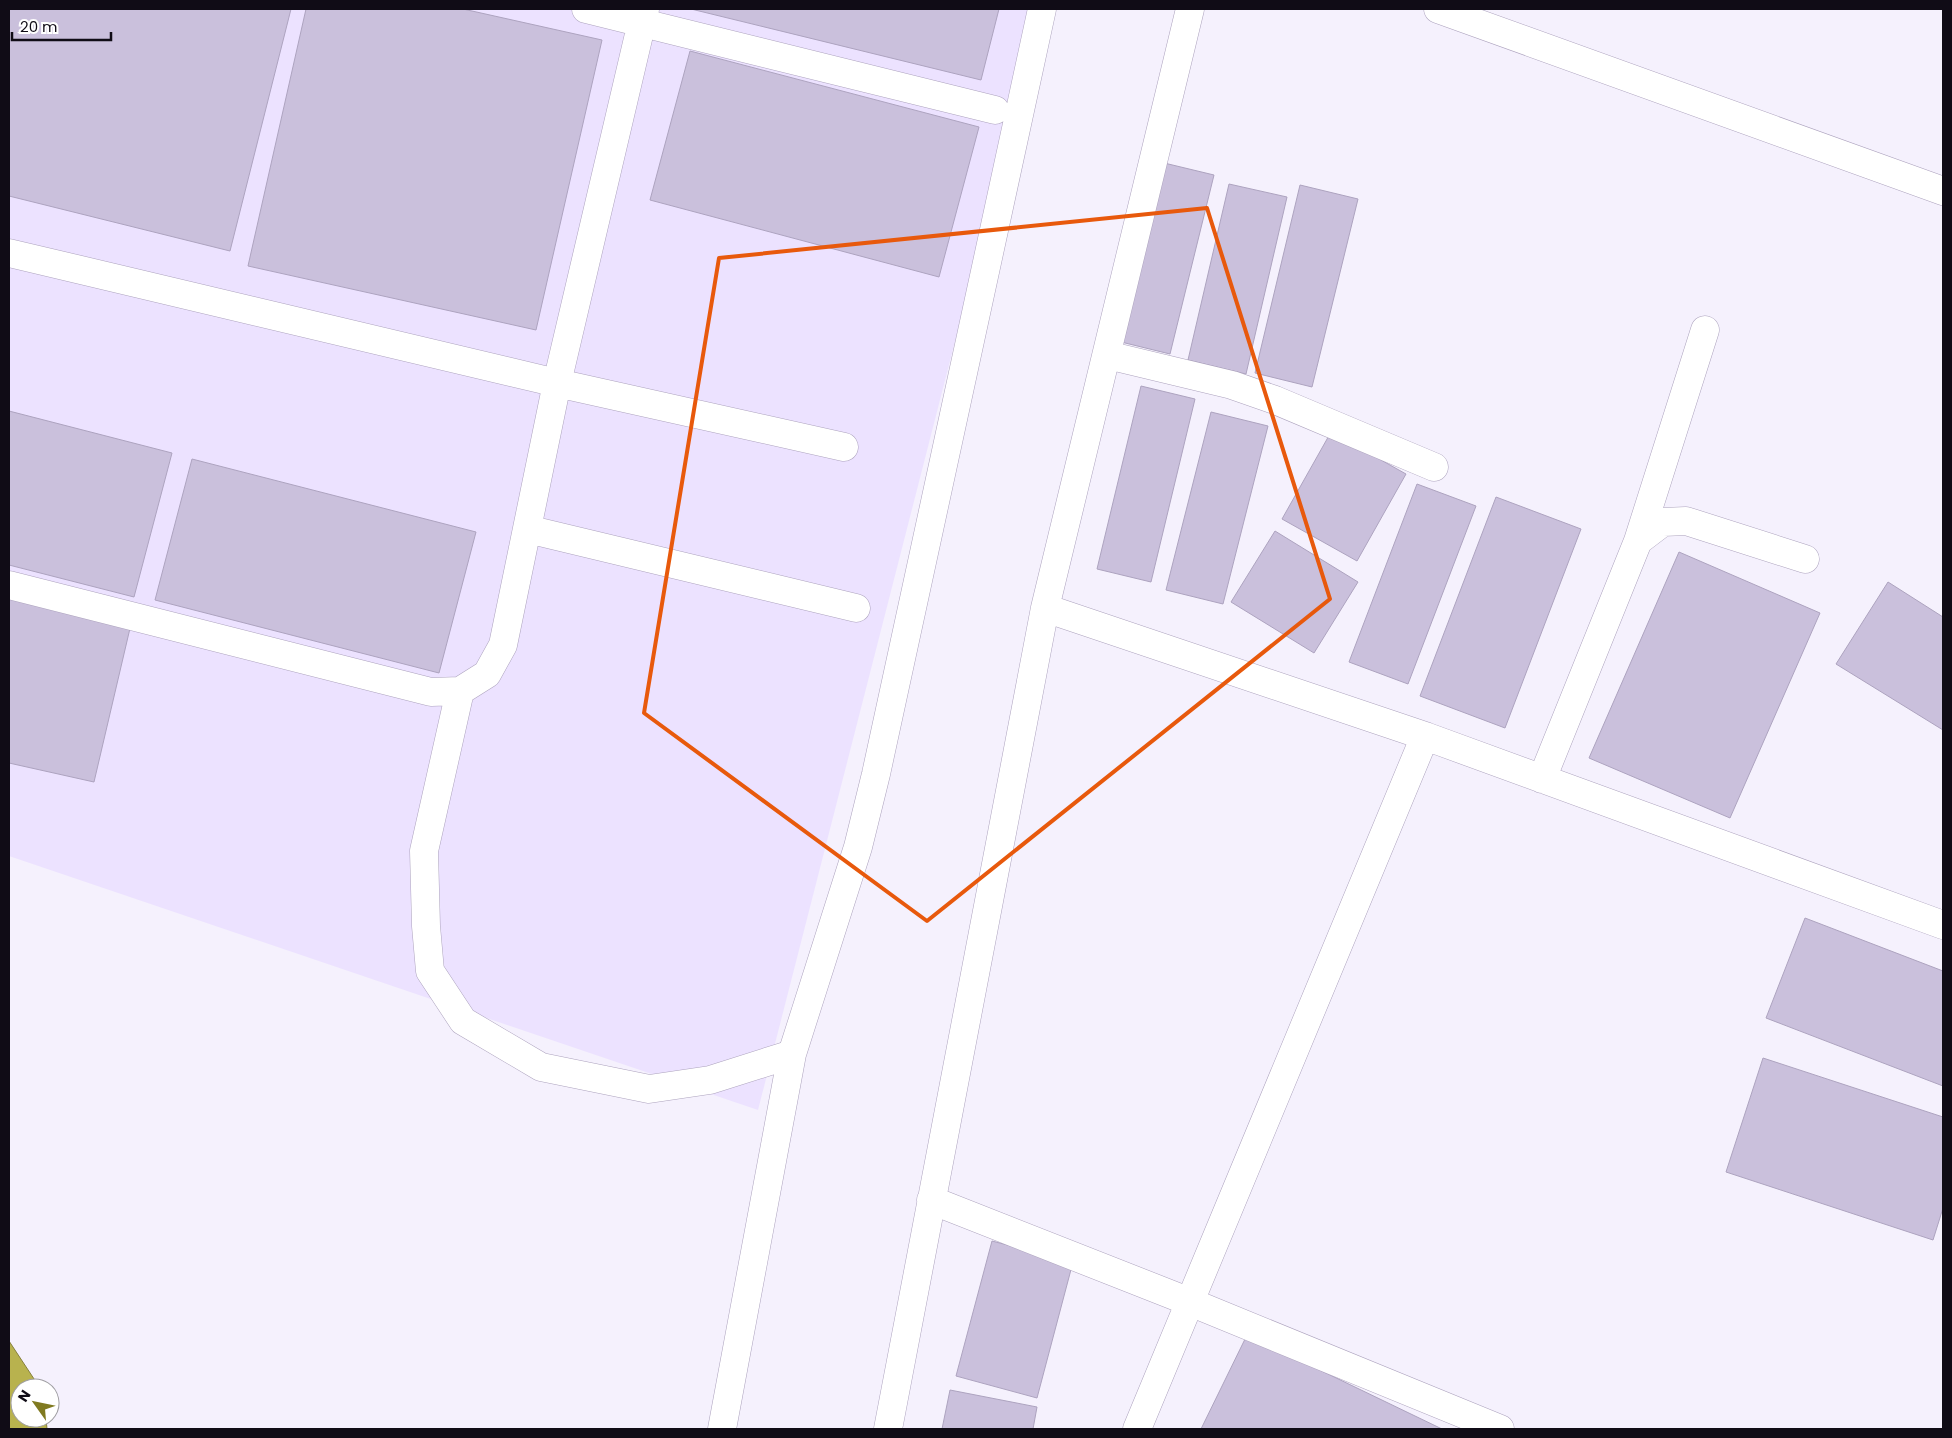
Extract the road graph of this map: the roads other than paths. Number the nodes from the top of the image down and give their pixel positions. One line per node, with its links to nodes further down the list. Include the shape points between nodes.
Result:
1 (586, 9): 5 (street)
2 (1042, 9): 24 (street, via 876,774 858,847)
3 (1190, 9): 10 (street)
4 (1438, 9): 7 (street)
5 (644, 16): 6 (street); 11 (street)
6 (995, 110)
7 (1943, 191)
8 (9, 253): 11 (street)
9 (1705, 330): 15 (street)
10 (1106, 355): 13 (street, via 1232,385); 19 (street)
11 (557, 383): 12 (street); 14 (street)
12 (844, 447)
13 (1434, 467)
14 (527, 529): 18 (street); 20 (street, via 503,644 487,674)
15 (1638, 541): 16 (street, via 1663,522 1686,521); 22 (street)
16 (1805, 559)
17 (9, 586): 20 (street, via 431,692)
18 (856, 608)
19 (1045, 608): 21 (street); 25 (street)
20 (460, 691): 24 (street, via 424,851 430,972 463,1021 541,1067 649,1088 710,1080)
21 (1425, 736): 22 (street); 26 (street)
22 (1542, 779): 23 (street)
23 (1943, 925)
24 (792, 1054): 27 (street)
25 (931, 1200): 26 (street); 28 (street)
26 (1190, 1302): 29 (street); 30 (street)
27 (722, 1429)
28 (888, 1429)
29 (1137, 1429)
30 (1500, 1429)

